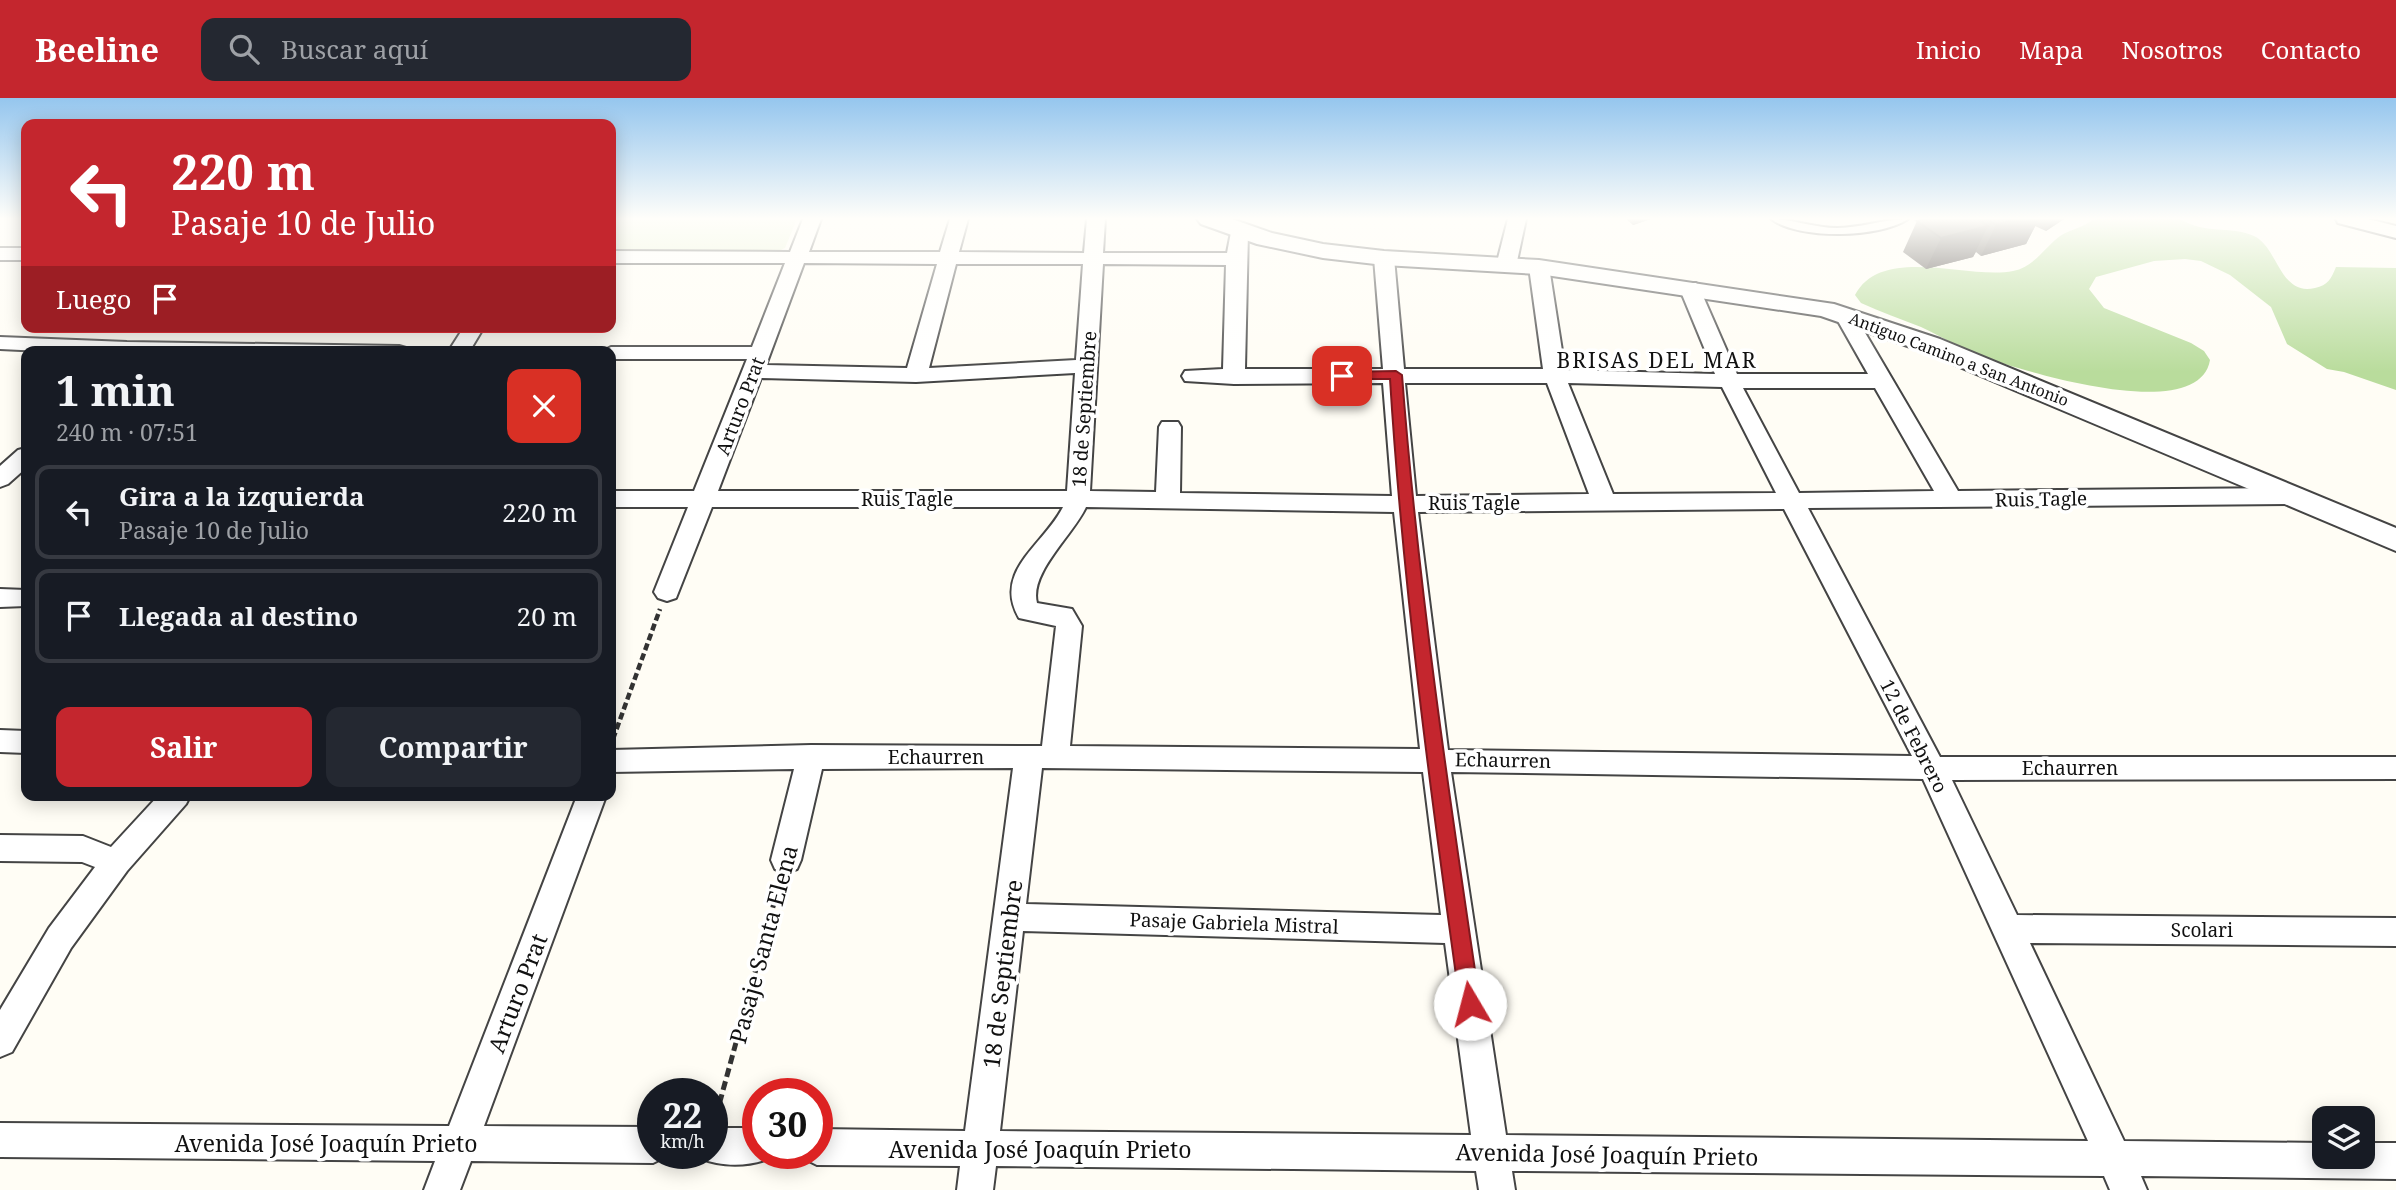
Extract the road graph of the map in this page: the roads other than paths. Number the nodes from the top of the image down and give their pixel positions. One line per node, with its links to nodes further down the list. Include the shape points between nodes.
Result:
1 (792, 270): 15 (street, Arturo Prat)
2 (945, 270): 17 (street)
3 (1093, 270): 16 (street, 18 de Septiembre)
4 (1236, 270): 21 (street)
5 (1385, 270): 18 (street)
6 (1539, 270): 20 (street)
7 (1554, 270): 8 (street, Antiguo Camino a San Antonio)
8 (1689, 287): 9 (street, Antiguo Camino a San Antonio); 22 (street, 12 de Febrero)
9 (1844, 314): 23 (street); 28 (street, Antiguo Camino a San Antonio, via 1931,345)
10 (141, 333): 13 (street)
11 (0, 343): 12 (street)
12 (54, 346)
13 (129, 346)
14 (616, 353): 15 (street)
15 (757, 362): 17 (street); 31 (street, Arturo Prat)
16 (1087, 366): 17 (street); 30 (street, 18 de Septiembre)
17 (916, 375)
18 (1396, 375): 20 (street); 21 (street); 36 (street)
19 (1193, 376): 21 (street)
20 (1555, 376): 22 (street); 34 (street)
21 (1234, 377)
22 (1729, 381): 23 (street); 35 (street, 12 de Febrero)
23 (1881, 381): 33 (street)
24 (1170, 427): 32 (street)
25 (21, 460): 26 (street)
26 (0, 481): 27 (street)
27 (21, 484)
28 (2295, 496): 33 (street, Ruis Tagle); 37 (street, Antiguo Camino a San Antonio)
29 (616, 499): 31 (street, Ruis Tagle)
30 (1078, 499): 31 (street, Ruis Tagle); 32 (street, Ruis Tagle); 42 (street, 18 de Septiembre, via 1068,521 1034,561 1024,587 1028,611 1056,614 1069,626)
31 (703, 500): 38 (street, Arturo Prat)
32 (1168, 500): 36 (street, Ruis Tagle)
33 (1951, 500): 35 (street, Ruis Tagle)
34 (1604, 502): 35 (street, Ruis Tagle); 36 (street, Ruis Tagle)
35 (1792, 502): 45 (street, 12 de Febrero)
36 (1405, 504): 43 (street)
37 (2396, 540)
38 (667, 592)
39 (0, 741): 40 (street)
40 (21, 741)
41 (811, 756): 42 (street, Echaurren); 44 (street, Echaurren); 50 (street, Pasaje Santa Elena)
42 (1042, 758): 43 (street, Echaurren); 52 (street, 18 de Septiembre)
43 (1435, 759): 45 (street, Echaurren); 53 (street)
44 (616, 761)
45 (1932, 768): 46 (street, Echaurren); 54 (street, 12 de Febrero)
46 (2396, 768)
47 (171, 801): 51 (street)
48 (590, 801): 58 (street, Arturo Prat)
49 (0, 848): 51 (street, via 83,849)
50 (786, 860)
51 (116, 862): 56 (street, via 60,938)
52 (1009, 917): 53 (street, Pasaje Gabriela Mistral); 61 (street, 18 de Septiembre)
53 (1459, 929): 62 (street)
54 (2007, 929): 55 (street, Scolari); 64 (street, 12 de Febrero)
55 (2396, 932)
56 (0, 1041)
57 (0, 1140): 58 (street, Avenida José Joaquín Prieto)
58 (460, 1144): 59 (street, Avenida José Joaquín Prieto); 65 (street, Arturo Prat)
59 (637, 1145)
60 (833, 1147): 61 (street, Avenida José Joaquín Prieto)
61 (980, 1149): 62 (street, Avenida José Joaquín Prieto); 66 (street, 18 de Septiembre)
62 (1492, 1153): 64 (street, Avenida José Joaquín Prieto); 67 (street)
63 (2396, 1161): 64 (street, Avenida José Joaquín Prieto)
64 (2122, 1174)
65 (442, 1190)
66 (975, 1190)
67 (1497, 1190)

